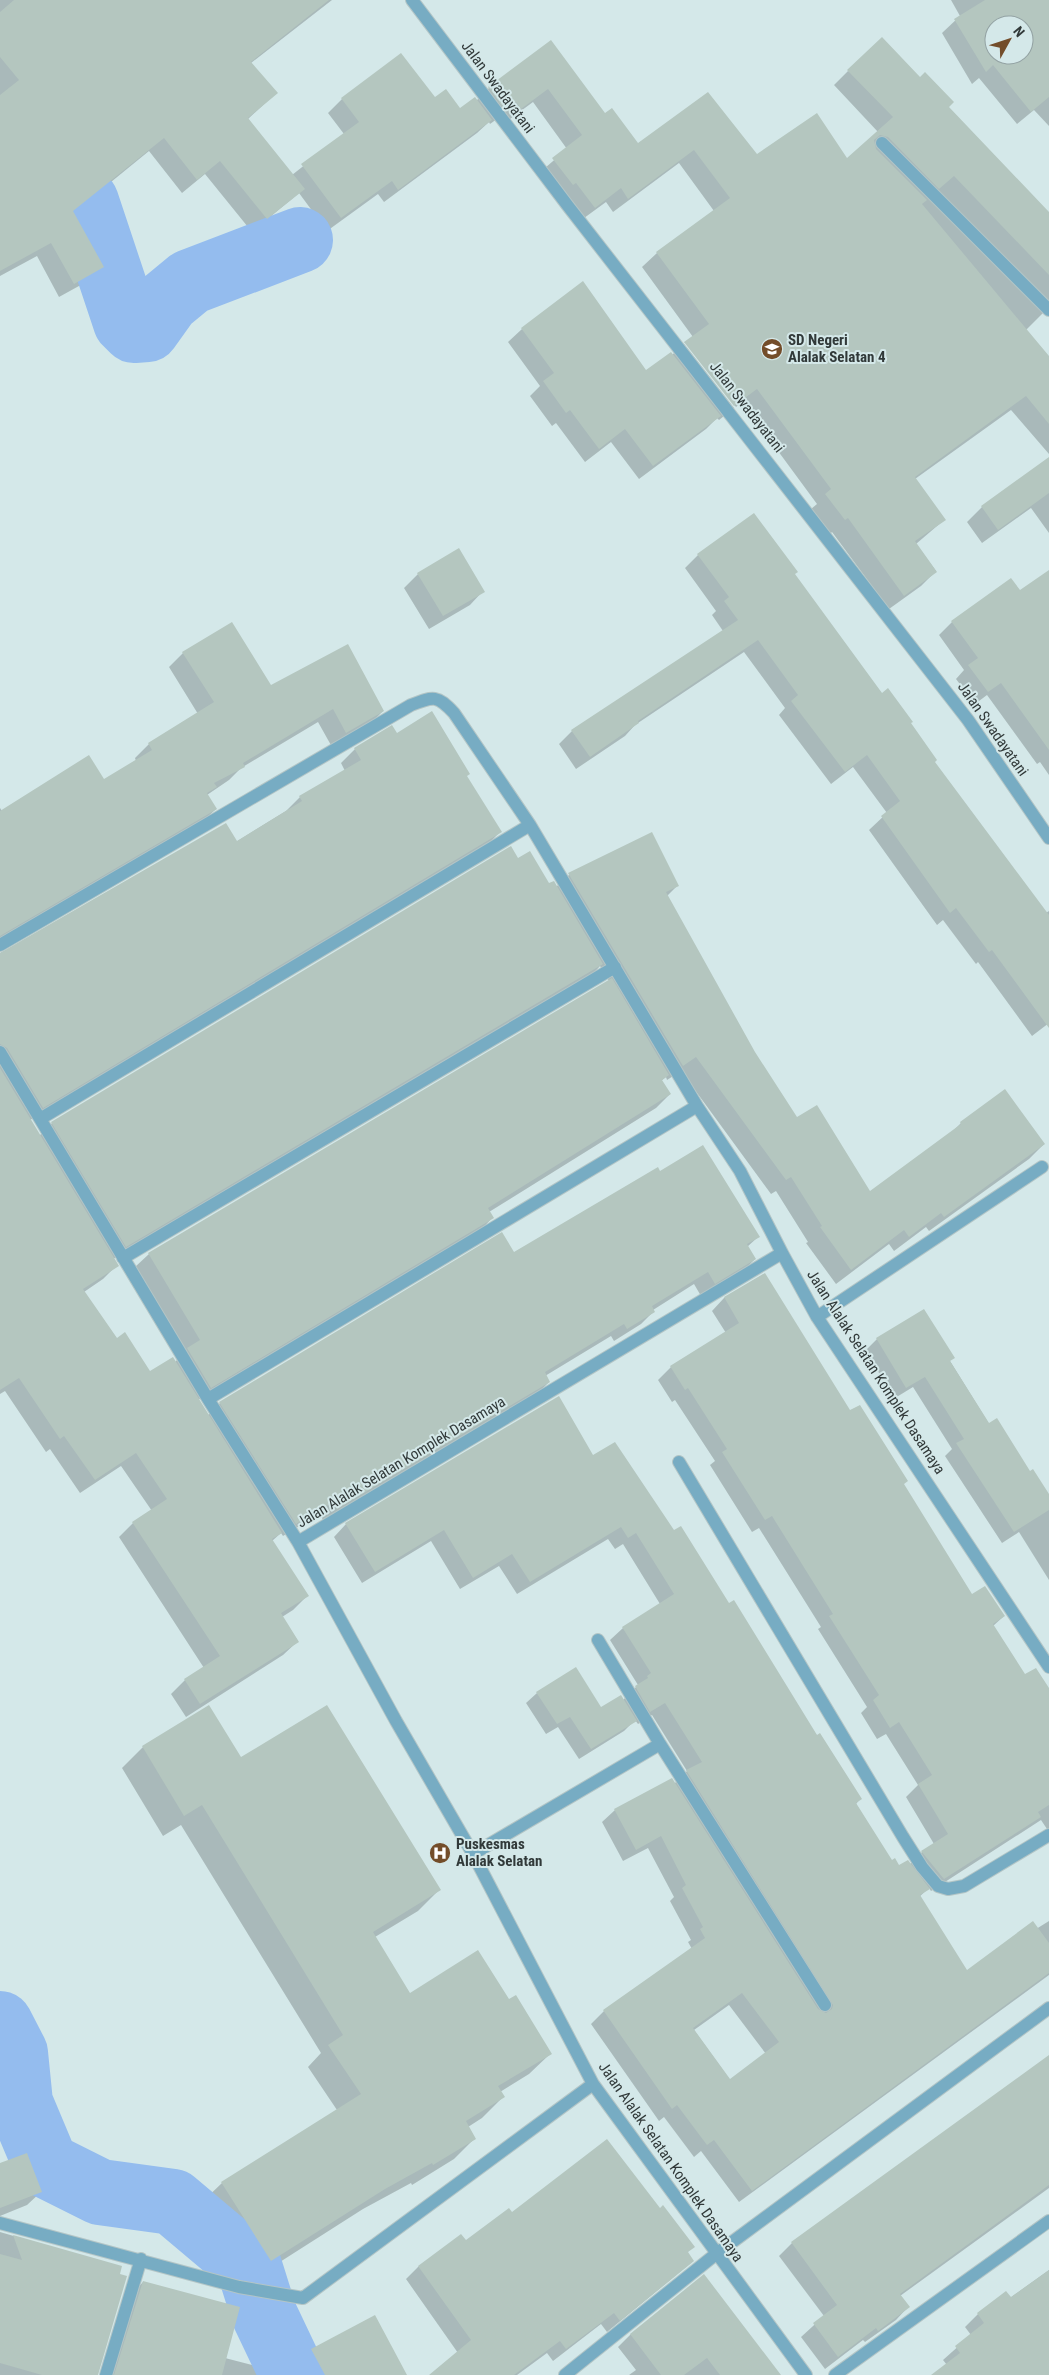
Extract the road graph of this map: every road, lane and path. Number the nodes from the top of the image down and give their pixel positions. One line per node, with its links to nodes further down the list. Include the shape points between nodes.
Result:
1 (412, 0): 5 (street, Jalan Swadayatani, via 968,720)
2 (882, 143): 3 (street)
3 (1049, 310)
4 (530, 825): 6 (street, via 454,713 441,699 430,697 411,705); 7 (street); 10 (street)
5 (1049, 838)
6 (0, 945)
7 (616, 967): 9 (street); 13 (street)
8 (0, 1052): 10 (street)
9 (697, 1106): 12 (street, via 740,1171); 15 (street)
10 (40, 1118): 13 (street)
11 (1042, 1167): 14 (street)
12 (782, 1253): 14 (street, Jalan Alalak Selatan Komplek Dasamaya); 17 (street, Jalan Alalak Selatan Komplek Dasamaya)
13 (122, 1258): 15 (street)
14 (818, 1317): 19 (street, Jalan Alalak Selatan Komplek Dasamaya)
15 (208, 1399): 17 (street)
16 (679, 1462): 21 (street, via 903,1838 938,1886 948,1889 964,1886)
17 (298, 1542): 22 (street, Jalan Alalak Selatan Komplek Dasamaya, via 396,1722)
18 (598, 1640): 20 (street)
19 (1049, 1667)
20 (660, 1744): 22 (street); 23 (street)
21 (1049, 1835)
22 (473, 1854): 25 (street, Jalan Alalak Selatan Komplek Dasamaya)
23 (826, 2005)
24 (1049, 2008): 28 (street)
25 (593, 2084): 28 (street, Jalan Alalak Selatan Komplek Dasamaya); 29 (street, via 303,2298 239,2287)
26 (1049, 2221): 33 (street)
27 (0, 2222): 29 (street)
28 (716, 2254): 31 (street); 32 (street, Jalan Alalak Selatan Komplek Dasamaya)
29 (141, 2260): 30 (street)
30 (106, 2375)
31 (565, 2375)
32 (806, 2375)
33 (834, 2375)

